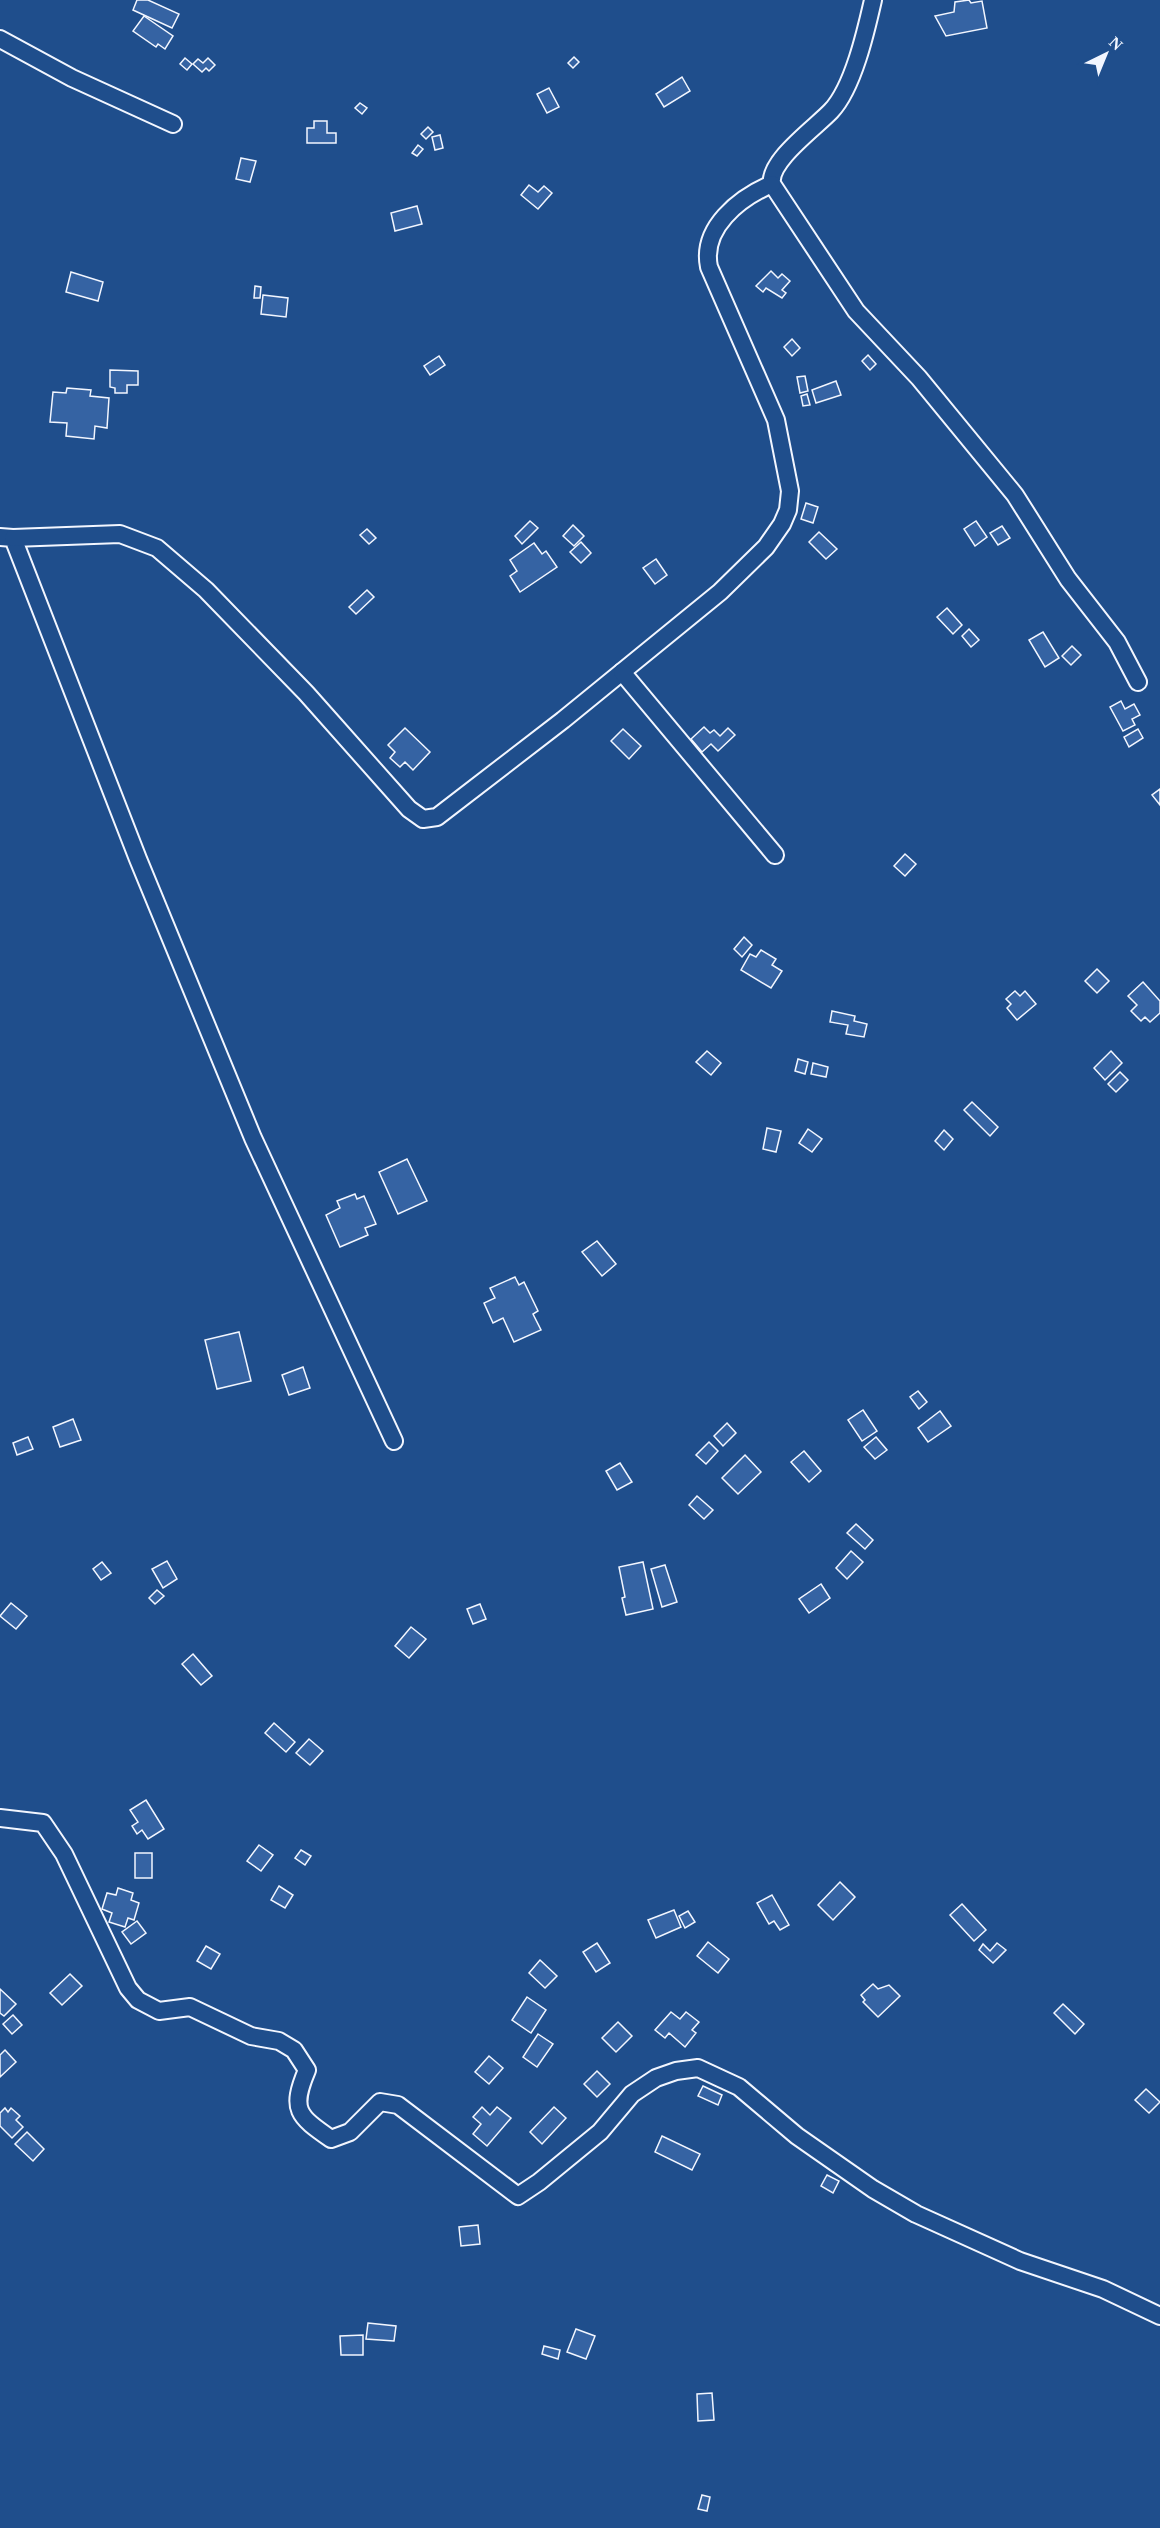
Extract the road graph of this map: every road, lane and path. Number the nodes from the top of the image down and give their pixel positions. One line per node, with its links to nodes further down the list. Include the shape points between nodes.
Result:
1 (873, 0): 4 (street, via 842,95 780,161 771,176)
2 (0, 39): 3 (street, via 72,78)
3 (173, 124)
4 (772, 184): 6 (street, via 750,196 717,224 706,255 776,420 790,491 788,510 766,547 747,567); 7 (street, via 855,311 919,378 1014,495 1068,579 1117,642)
5 (6, 537): 6 (street, via 120,534 157,548 206,590 306,693 390,790 423,819 437,817 457,804); 9 (street, via 253,1138)
6 (622, 672): 8 (street)
7 (1138, 682)
8 (775, 855)
9 (394, 1441)
10 (0, 1818): 11 (street, via 43,1823 64,1854 128,1988 138,2000 159,2011 190,2007 251,2036 279,2041 294,2050 307,2070 296,2094 303,2119 331,2139 350,2132 380,2102 398,2105 518,2196 600,2132 632,2094 656,2078 698,2068 740,2087 797,2136 916,2214 1020,2261 1102,2289)
11 (1160, 2316)

